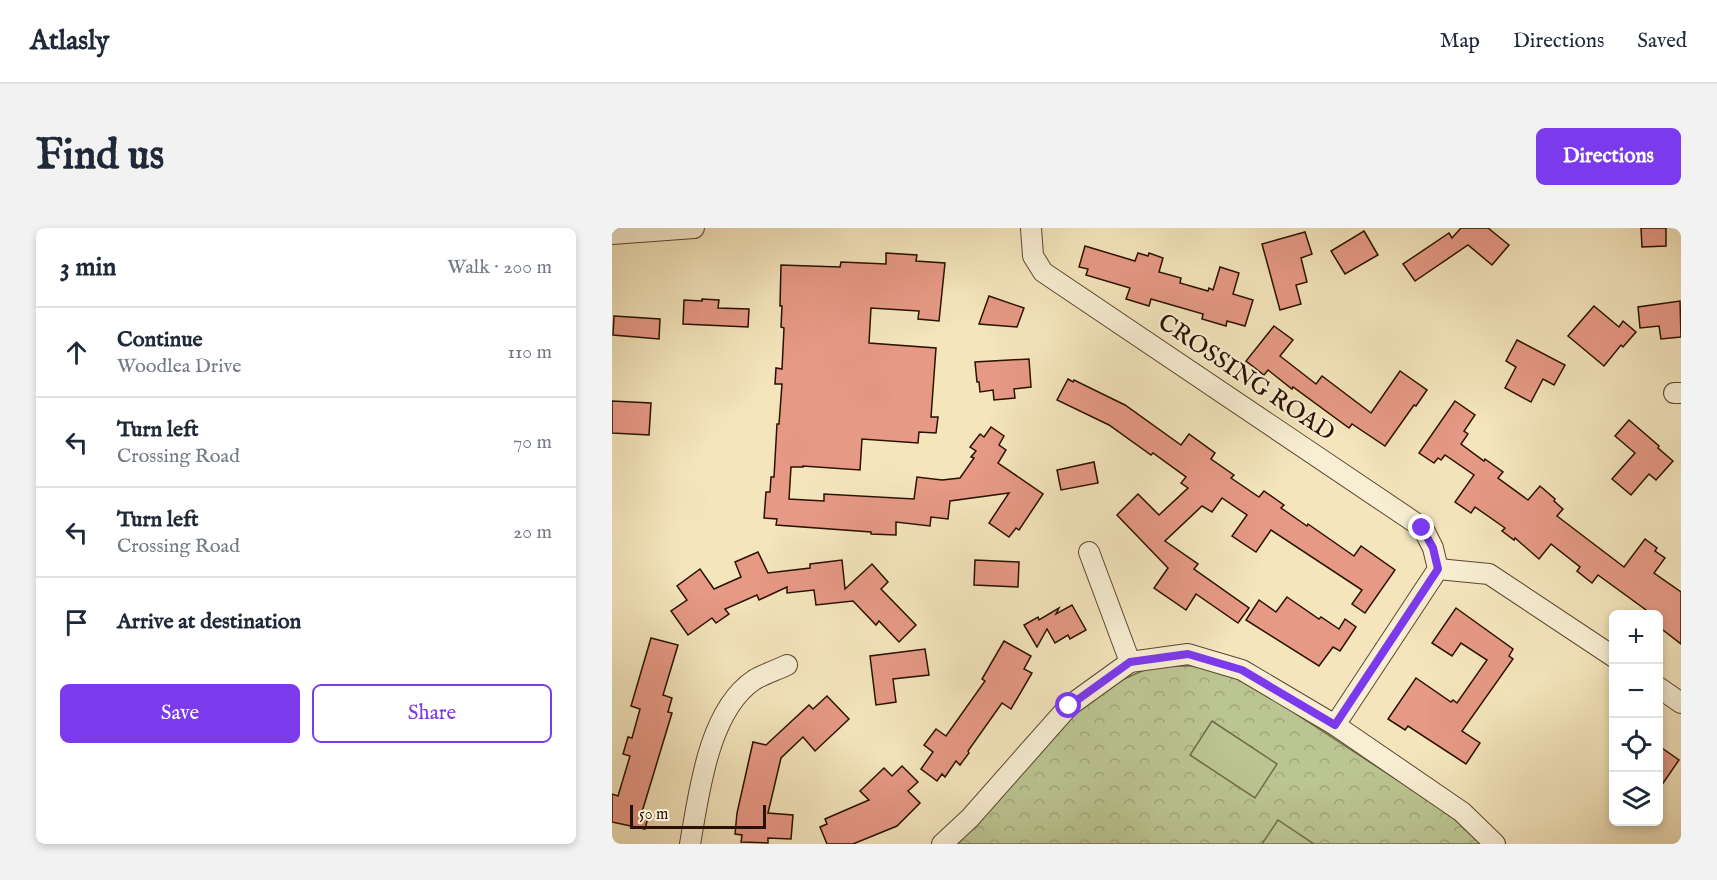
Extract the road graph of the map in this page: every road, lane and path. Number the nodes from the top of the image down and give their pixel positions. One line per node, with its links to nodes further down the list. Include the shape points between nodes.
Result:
1 (694, 228): 3 (street)
2 (1031, 228): 5 (street, CROSSING ROAD, via 1033,256 1043,272 1422,528)
3 (612, 234)
4 (1089, 552): 7 (street)
5 (1438, 569): 6 (street, via 1489,574); 11 (street)
6 (1609, 654)
7 (1130, 662): 11 (street, via 1188,654 1242,670); 13 (street, via 1069,706)
8 (787, 665): 12 (street, via 754,680 734,700 718,726 707,756)
9 (1663, 690): 10 (street)
10 (1681, 702)
11 (1335, 725): 14 (street, via 1462,812)
12 (690, 844)
13 (942, 844)
14 (1495, 844)

